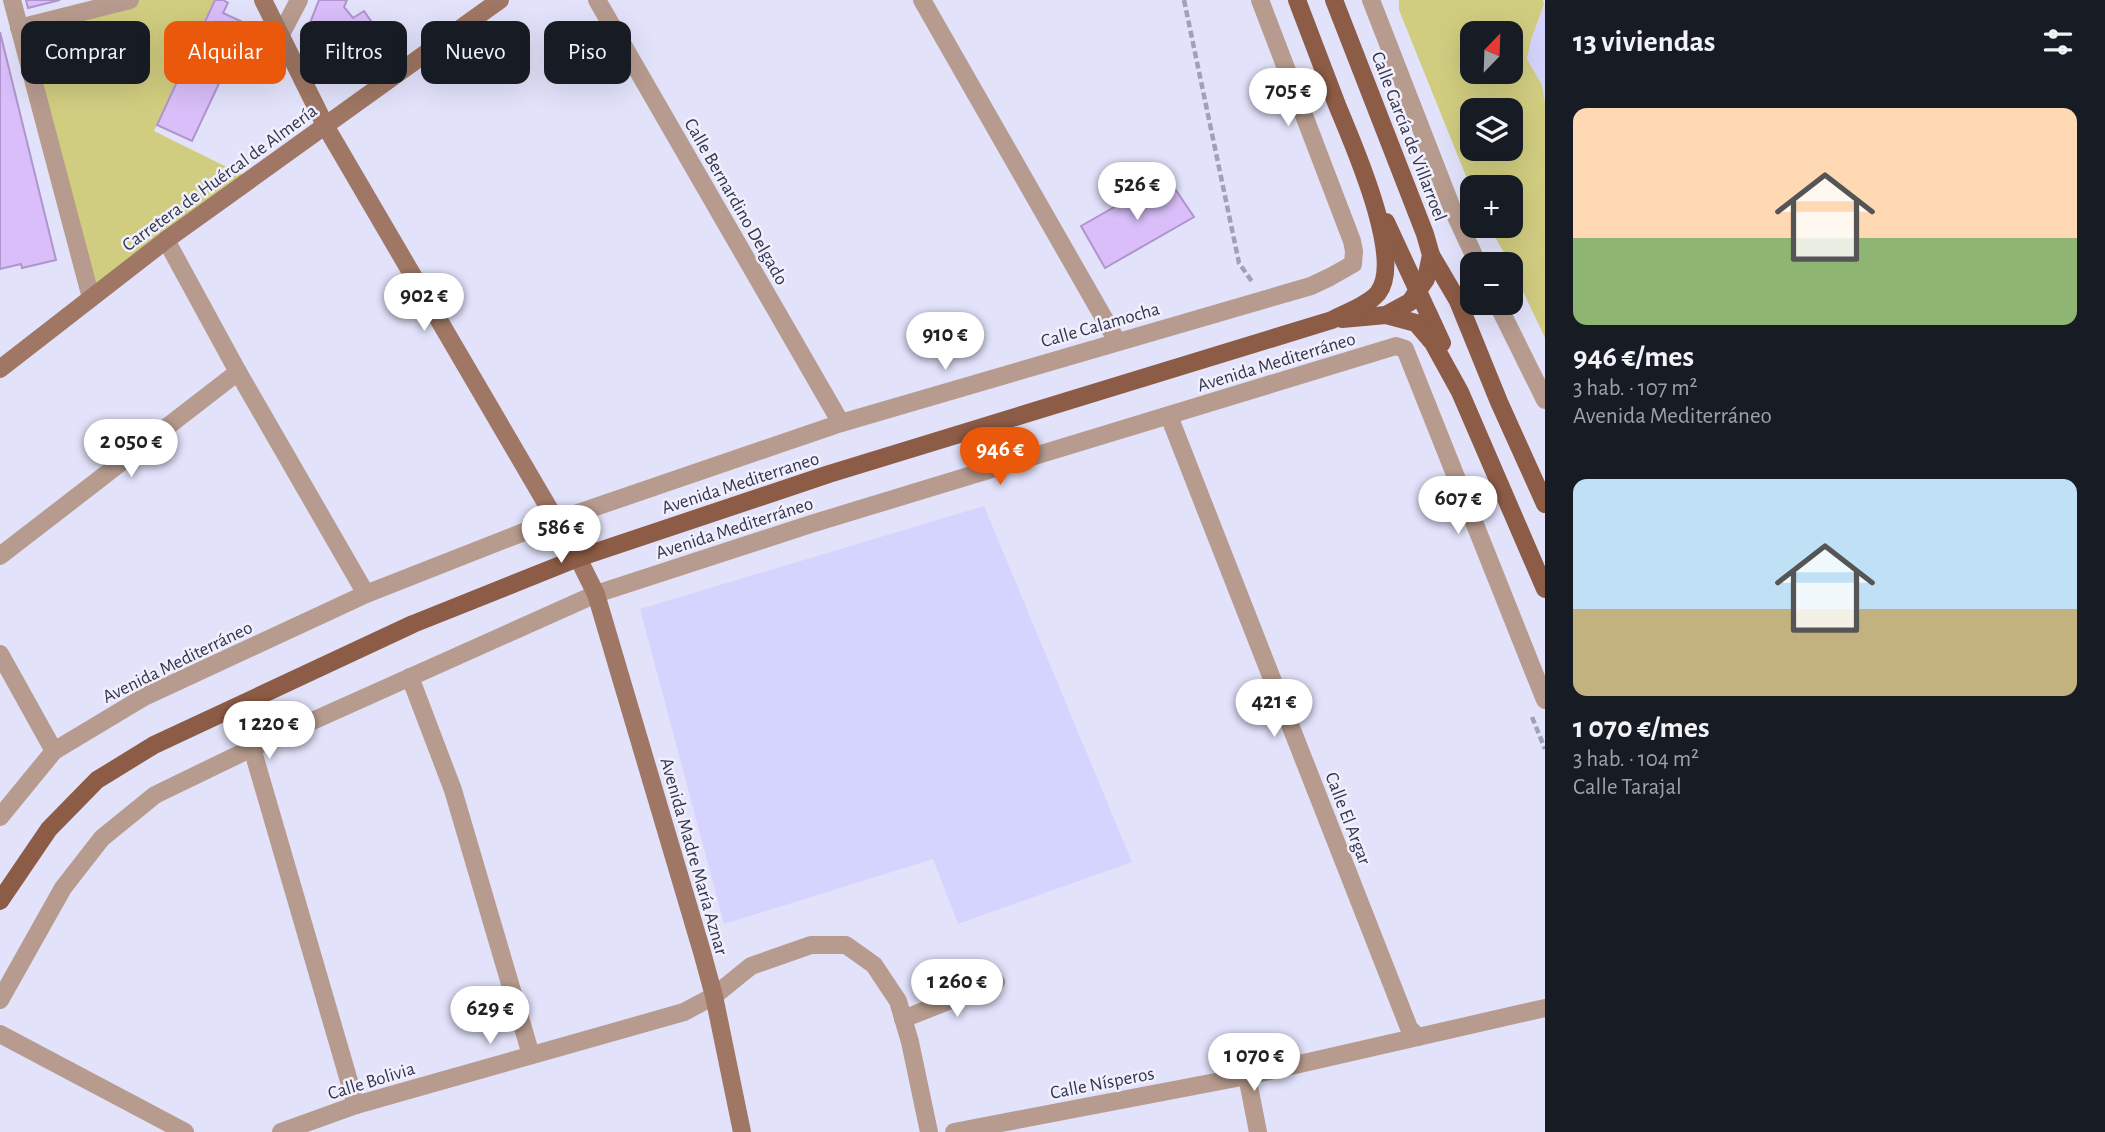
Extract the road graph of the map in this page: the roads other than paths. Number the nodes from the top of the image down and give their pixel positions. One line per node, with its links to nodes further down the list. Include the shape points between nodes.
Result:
1 (12, 0): 14 (street)
2 (130, 0): 14 (street)
3 (263, 0): 12 (street, Avenida Madre María Aznar)
4 (299, 0): 13 (street)
5 (500, 0): 16 (street, Carretera de Huércal de Almería)
6 (597, 0): 32 (street, Calle Bernardino Delgado)
7 (922, 0): 26 (street)
8 (1260, 0): 26 (street, Calle Calamocha, via 1352,241 1353,264 1311,286)
9 (1297, 0): 17 (main road)
10 (1334, 0): 20 (main road, Calle García de Villarroel)
11 (1371, 0): 19 (street, Calle García de Villarroel)
12 (273, 21)
13 (286, 25)
14 (19, 28): 22 (street)
15 (286, 48): 16 (street, Avenida Madre María Aznar)
16 (326, 127): 18 (street, Carretera de Huércal de Almería); 34 (street, Avenida Madre María Aznar)
17 (1372, 194): 21 (main road); 25 (main road, via 1384,242 1384,279 1378,293 1366,303)
18 (166, 240): 22 (street, Carretera de Huércal de Almería); 28 (street)
19 (1472, 252)
20 (1431, 255): 21 (main road); 33 (main road, Calle García de Villarroel, via 1458,301)
21 (1419, 292): 23 (main road); 29 (main road)
22 (91, 298): 27 (street, Carretera de Huércal de Almería)
23 (1386, 315): 25 (main road); 29 (main road, via 1416,323 1426,333)
24 (1503, 315): 30 (street)
25 (1332, 320): 36 (main road, Avenida Mediterraneo, via 829,474)
26 (1117, 341): 32 (street, Calle Calamocha)
27 (0, 369)
28 (238, 372): 35 (street); 38 (street)
29 (1460, 392): 37 (main road)
30 (1545, 400)
31 (1168, 416): 39 (street, Avenida Mediterráneo); 42 (street, Avenida Mediterráneo, via 1396,346 1405,349); 53 (street, Calle El Argar, via 1409,1028)
32 (841, 423): 34 (street, Calle Calamocha)
33 (1545, 504)
34 (556, 520): 36 (street, Avenida Madre María Aznar); 38 (street, Avenida Mediterráneo)
35 (0, 556)
36 (578, 558): 39 (street, Avenida Madre María Aznar); 46 (main road, Avenida Mediterraneo, via 412,624 153,745 97,780 48,829)
37 (1545, 589)
38 (366, 594): 44 (street, Avenida Mediterráneo, via 144,697)
39 (596, 594): 41 (street, Avenida Mediterráneo); 48 (street, Avenida Madre María Aznar)
40 (0, 654): 44 (street)
41 (410, 677): 43 (street, Avenida Mediterráneo); 54 (street, via 453,790)
42 (1545, 700)
43 (252, 748): 49 (street, Avenida Mediterráneo, via 155,795 103,838 63,888); 56 (street)
44 (54, 751): 45 (street, Avenida Mediterráneo)
45 (0, 817)
46 (0, 901)
47 (996, 982): 51 (street)
48 (714, 996): 51 (street, Calle Bolivia, via 751,966 811,945 846,945 874,965 898,1001); 54 (street, Calle Bolivia, via 684,1012); 59 (street, Avenida Madre María Aznar)
49 (0, 1000)
50 (1545, 1008): 53 (street, Calle Nísperos)
51 (903, 1019): 60 (street, Calle Bolivia)
52 (0, 1034): 57 (street)
53 (1418, 1037): 55 (street, Calle Nísperos)
54 (531, 1055): 56 (street, Calle Bolivia)
55 (1247, 1076): 61 (street, Calle Nísperos); 62 (street)
56 (356, 1105): 58 (street, Calle Bolivia)
57 (185, 1132)
58 (281, 1132)
59 (742, 1132)
60 (929, 1132)
61 (954, 1132)
62 (1258, 1132)

